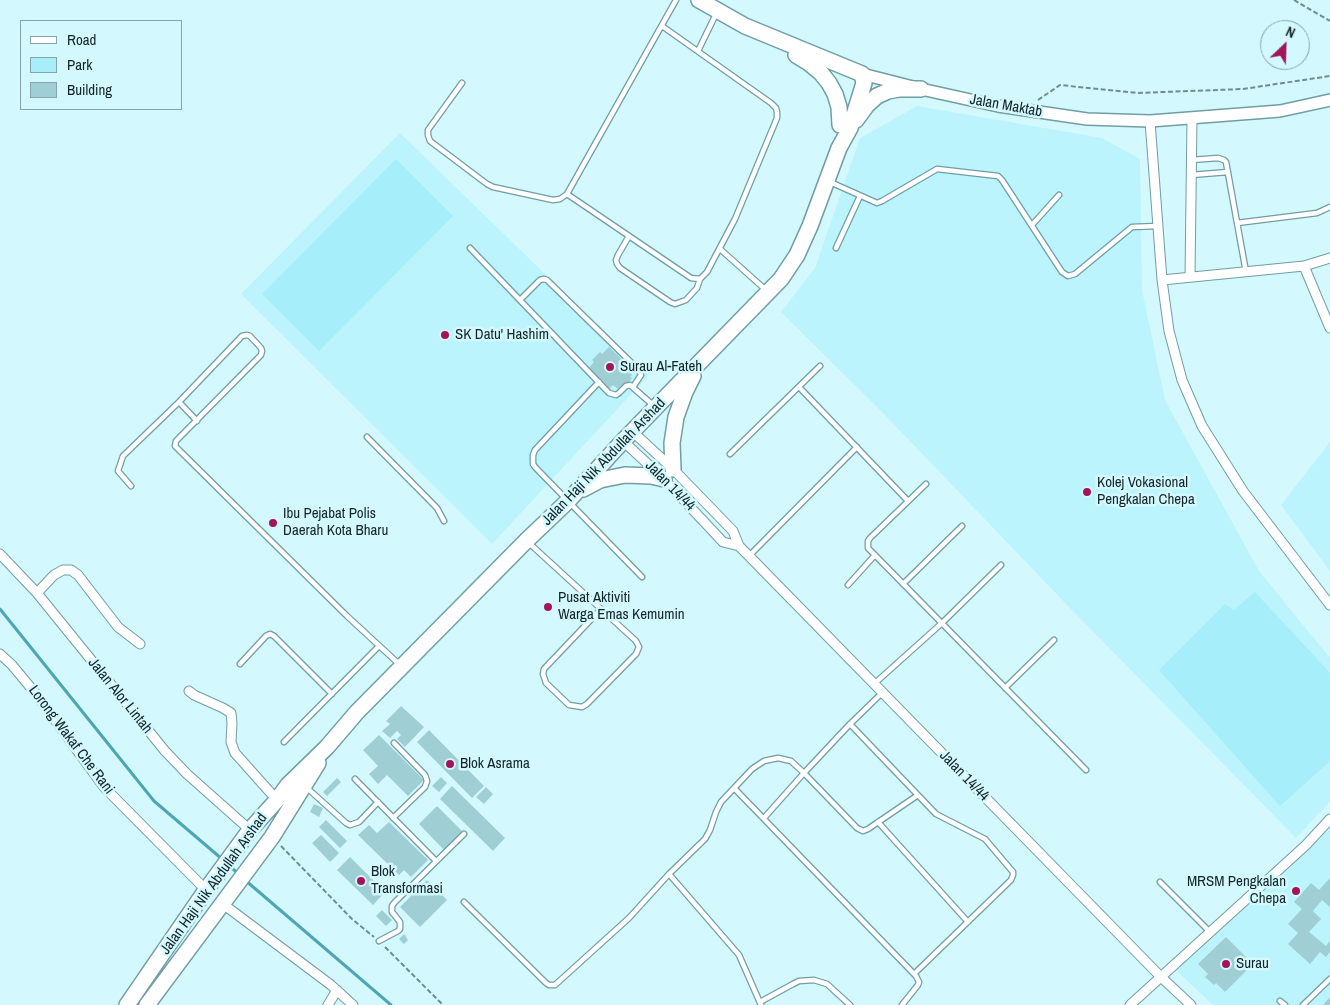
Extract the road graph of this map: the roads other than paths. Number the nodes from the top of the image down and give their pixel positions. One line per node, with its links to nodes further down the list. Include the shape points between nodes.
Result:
1 (676, 0): 4 (lane)
2 (699, 0): 3 (main road, Jalan Maktab)
3 (718, 11): 5 (main road, Jalan Maktab); 6 (lane)
4 (662, 26): 6 (lane); 18 (lane)
5 (745, 26): 7 (main road, Jalan Maktab); 13 (main road, via 810,63 821,73 835,94)
6 (698, 51): 28 (lane, via 771,103 778,112)
7 (862, 74): 9 (street, Jalan Maktab); 13 (main road, Jalan Haji Nik Abdullah Arshad, via 864,83)
8 (462, 83): 18 (lane, via 428,130 430,141 493,187 552,200)
9 (921, 89): 12 (street, Jalan Maktab, via 998,106 1088,119); 13 (main road, via 899,89 877,96)
10 (1330, 100): 11 (street, Jalan Maktab, via 1280,112)
11 (1192, 118): 12 (street, Jalan Maktab); 14 (street)
12 (1150, 121): 24 (street)
13 (845, 126): 17 (main road, Jalan Haji Nik Abdullah Arshad)
14 (1192, 160): 15 (lane, via 1221,159 1226,162); 16 (street)
15 (1228, 172): 16 (lane); 22 (lane)
16 (1191, 175): 32 (street)
17 (827, 181): 20 (lane); 35 (main road, Jalan Haji Nik Abdullah Arshad, via 797,255)
18 (567, 194): 25 (lane)
19 (1059, 195): 23 (lane)
20 (860, 196): 23 (lane, via 879,202 937,169 996,176); 27 (lane)
21 (1330, 207): 22 (lane, via 1317,213)
22 (1237, 223): 31 (lane)
23 (1032, 225): 24 (lane, via 1062,272 1068,276 1075,274 1132,227)
24 (1158, 226): 34 (street)
25 (629, 236): 33 (lane, via 691,278); 33 (lane, via 618,255 617,264 670,302 675,304 686,300)
26 (470, 248): 36 (lane)
27 (836, 248)
28 (720, 249): 33 (lane); 35 (lane)
29 (1330, 258): 30 (street)
30 (1304, 266): 31 (street); 37 (street)
31 (1246, 272): 32 (street)
32 (1190, 278): 34 (street)
33 (700, 279)
34 (1162, 280): 67 (street, via 1169,331 1182,380 1202,426 1243,491)
35 (768, 293): 38 (main road, Jalan Haji Nik Abdullah Arshad)
36 (520, 300): 40 (lane); 41 (lane, via 540,280 547,280 639,370 641,375)
37 (1330, 328)
38 (714, 349): 44 (main road, Jalan Haji Nik Abdullah Arshad); 50 (main road, via 690,381 680,404 673,430)
39 (820, 366): 42 (lane)
40 (599, 382): 41 (lane, via 612,394 619,393 627,385); 53 (lane, via 534,455 535,467)
41 (632, 386): 44 (lane)
42 (799, 387): 48 (lane); 49 (lane)
43 (179, 402): 45 (lane); 45 (lane, via 242,336 250,336 262,351 261,355); 52 (lane, via 122,458 118,471)
44 (656, 408): 46 (main road, Jalan Haji Nik Abdullah Arshad)
45 (197, 421): 72 (lane, via 176,442 176,449)
46 (628, 436): 50 (street, Jalan 14/44); 50 (street, Jalan 14/44); 53 (main road, Jalan Haji Nik Abdullah Arshad)
47 (366, 437): 55 (lane, via 437,508)
48 (856, 447): 54 (lane); 60 (lane)
49 (730, 454)
50 (668, 474): 53 (main road, via 613,477 589,486); 58 (street, Jalan 14/44, via 734,531); 58 (street, Jalan 14/44, via 723,542)
51 (926, 484): 54 (lane)
52 (131, 486)
53 (568, 501): 57 (main road, Jalan Haji Nik Abdullah Arshad); 63 (lane)
54 (908, 501): 61 (lane, via 868,541 868,548)
55 (444, 521)
56 (962, 526): 64 (lane)
57 (526, 541): 68 (lane); 75 (main road, Jalan Haji Nik Abdullah Arshad)
58 (739, 546): 60 (street, Jalan 14/44)
59 (0, 554): 66 (street, Jalan Alor Lintah)
60 (749, 556): 76 (street, Jalan 14/44)
61 (875, 556): 64 (lane); 65 (lane)
62 (1001, 565): 69 (lane)
63 (642, 576)
64 (903, 584): 69 (lane)
65 (848, 585)
66 (37, 593): 71 (street, via 54,575 71,570 118,627); 97 (street, Jalan Alor Lintah, via 164,751)
67 (1330, 605)
68 (601, 609): 68 (lane, via 636,641 639,648 587,704 582,707 569,705 546,683 544,669)
69 (942, 623): 76 (lane); 77 (lane)
70 (1054, 640): 77 (lane)
71 (140, 644)
72 (379, 646): 75 (lane); 80 (lane)
73 (0, 654): 102 (street, Lorong Wakaf Che Rani, via 36,694 104,787)
74 (240, 664): 80 (lane, via 270,634)
75 (402, 667): 84 (main road, Jalan Haji Nik Abdullah Arshad)
76 (874, 685): 79 (street, Jalan 14/44)
77 (1005, 688): 85 (lane)
78 (189, 691): 91 (street, via 231,713 231,742 235,753)
79 (882, 693): 81 (lane); 109 (street, Jalan 14/44)
80 (332, 694): 82 (lane)
81 (850, 724): 86 (lane); 90 (lane)
82 (284, 742)
83 (394, 744): 93 (lane, via 425,775 427,781 425,787)
84 (327, 747): 88 (main road, Jalan Haji Nik Abdullah Arshad); 91 (main road, Jalan Haji Nik Abdullah Arshad)
85 (1086, 770)
86 (804, 773): 89 (lane, via 792,762 771,759 758,764); 94 (lane); 96 (lane, via 860,830 868,830)
87 (355, 779): 92 (lane)
88 (305, 786): 92 (lane, via 350,825 359,822); 104 (main road, Jalan Haji Nik Abdullah Arshad)
89 (734, 788): 94 (lane); 100 (lane, via 719,805 707,836)
90 (918, 796): 96 (lane); 105 (lane, via 938,816 985,839 1013,872 1011,880)
91 (277, 800): 97 (main road, Jalan Haji Nik Abdullah Arshad)
92 (378, 802): 93 (lane)
93 (393, 818): 99 (lane)
94 (764, 818): 108 (lane)
95 (1330, 818): 106 (street, via 1306,845)
96 (878, 822): 105 (lane)
97 (248, 833): 102 (main road, Jalan Haji Nik Abdullah Arshad)
98 (464, 834): 99 (lane)
99 (436, 861): 107 (lane, via 392,906 400,929)
100 (669, 874): 103 (lane, via 629,918 555,985 546,983); 113 (lane, via 739,955)
101 (1160, 882): 106 (lane)
102 (206, 890): 114 (main road, Jalan Haji Nik Abdullah Arshad)
103 (464, 902)
104 (223, 904): 111 (street); 115 (main road, Jalan Haji Nik Abdullah Arshad)
105 (968, 922): 108 (lane)
106 (1210, 933): 109 (street)
107 (379, 941)
108 (914, 974): 119 (lane, via 918,985)
109 (1161, 977): 120 (street); 121 (street, Jalan 14/44)
110 (1330, 979): 123 (lane)
111 (337, 990): 116 (street); 117 (street)
112 (1280, 1001): 122 (lane)
113 (760, 1004): 118 (lane, via 793,984 814,980 827,984)
114 (127, 1005)
115 (148, 1005)
116 (328, 1005)
117 (353, 1005)
118 (850, 1005)
119 (902, 1005)
120 (1130, 1005)
121 (1190, 1005)
122 (1285, 1005)
123 (1303, 1005)

